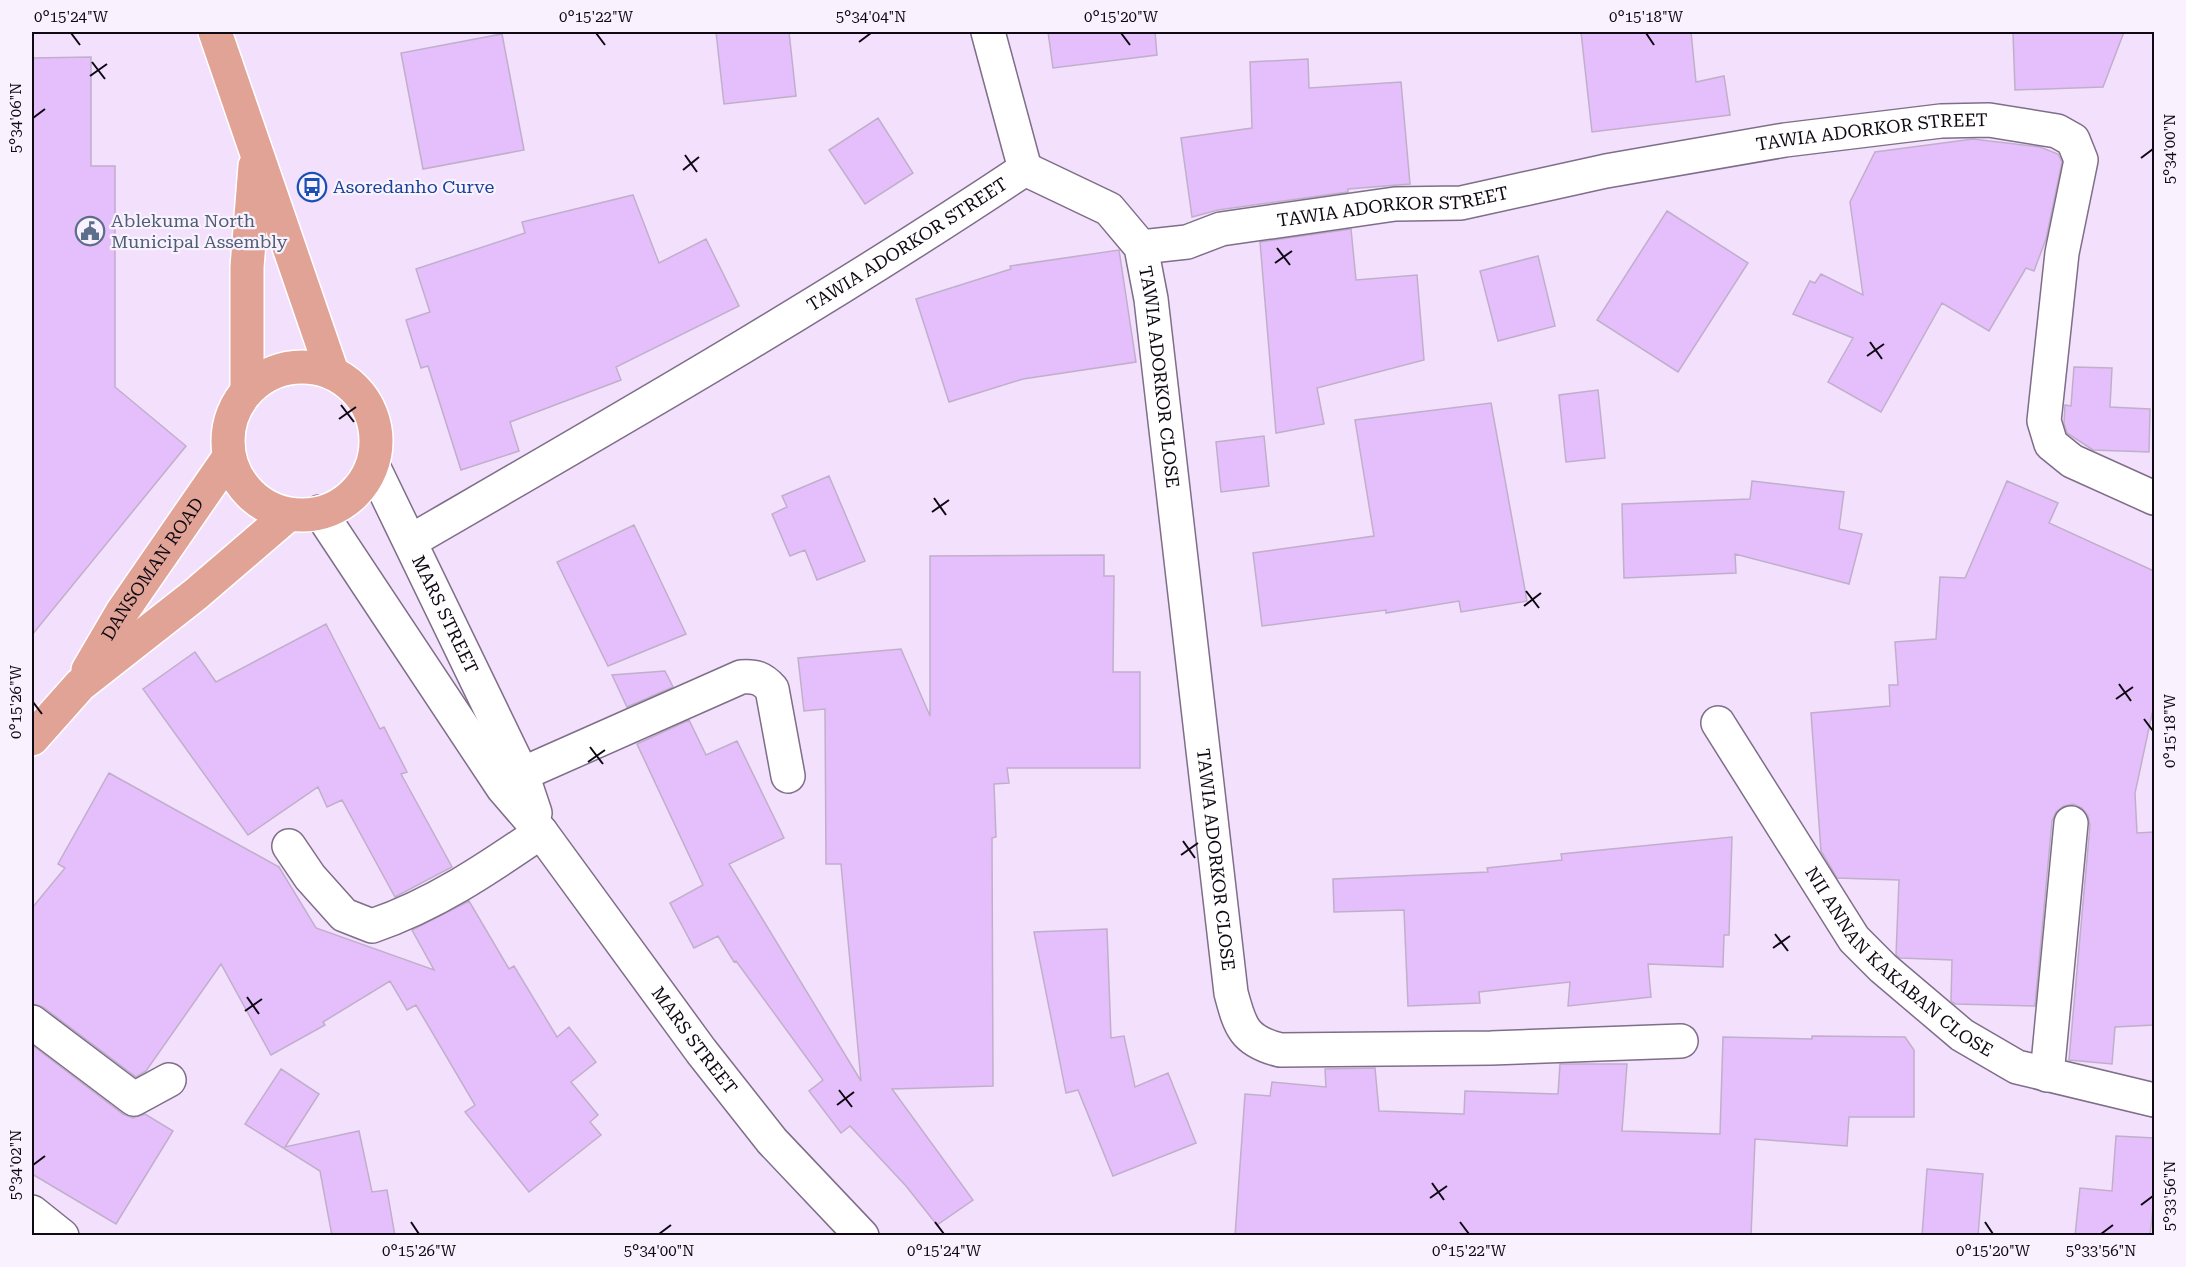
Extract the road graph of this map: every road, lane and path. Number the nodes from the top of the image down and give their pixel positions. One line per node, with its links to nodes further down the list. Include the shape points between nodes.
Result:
1 (215, 32): 3 (main road)
2 (988, 32): 4 (street)
3 (256, 152): 6 (main road); 7 (main road, via 247,267)
4 (1025, 169): 5 (street, TAWIA ADORKOR STREET, via 1109,209); 13 (street, TAWIA ADORKOR STREET, via 941,225 639,409)
5 (1141, 247): 10 (street, TAWIA ADORKOR STREET, via 1187,242 1221,229 1395,204 1461,202 1606,171 1818,136 1941,121 1989,120 2056,131 2073,140 2081,160 2062,253 2044,421 2051,444 2072,461); 23 (street, TAWIA ADORKOR CLOSE, via 1151,299 1231,993 1240,1026 1258,1044 1280,1050)
6 (332, 372): 7 (main road, via 310,367 287,369 265,377); 9 (main road, via 351,384 366,401 377,444)
7 (248, 391): 8 (main road, via 234,411 228,434)
8 (229, 457): 12 (main road, via 240,483 261,504); 14 (main road, DANSOMAN ROAD, via 122,612)
9 (373, 466): 11 (main road, via 354,494 341,505); 13 (street, MARS STREET)
10 (2154, 498)
11 (320, 512): 12 (main road); 18 (street, MARS STREET)
12 (288, 515): 14 (main road, DANSOMAN ROAD)
13 (411, 541): 18 (street, MARS STREET)
14 (80, 685): 16 (main road, DANSOMAN ROAD)
15 (1718, 723): 24 (street, NII ANNAN KAKABAN CLOSE, via 1854,939 1962,1035 2017,1066)
16 (32, 739)
17 (788, 776): 18 (street, via 772,689 754,676 741,677)
18 (512, 781): 20 (street, MARS STREET)
19 (2071, 823): 24 (street)
20 (541, 832): 21 (street, via 463,885 372,926 344,915); 29 (street, MARS STREET, via 765,1132)
21 (289, 846)
22 (32, 1022): 25 (street, via 134,1099)
23 (1681, 1041)
24 (2047, 1075): 26 (street, NII ANNAN KAKABAN CLOSE)
25 (169, 1080)
26 (2154, 1100)
27 (32, 1212): 28 (street)
28 (62, 1236)
29 (862, 1236)

